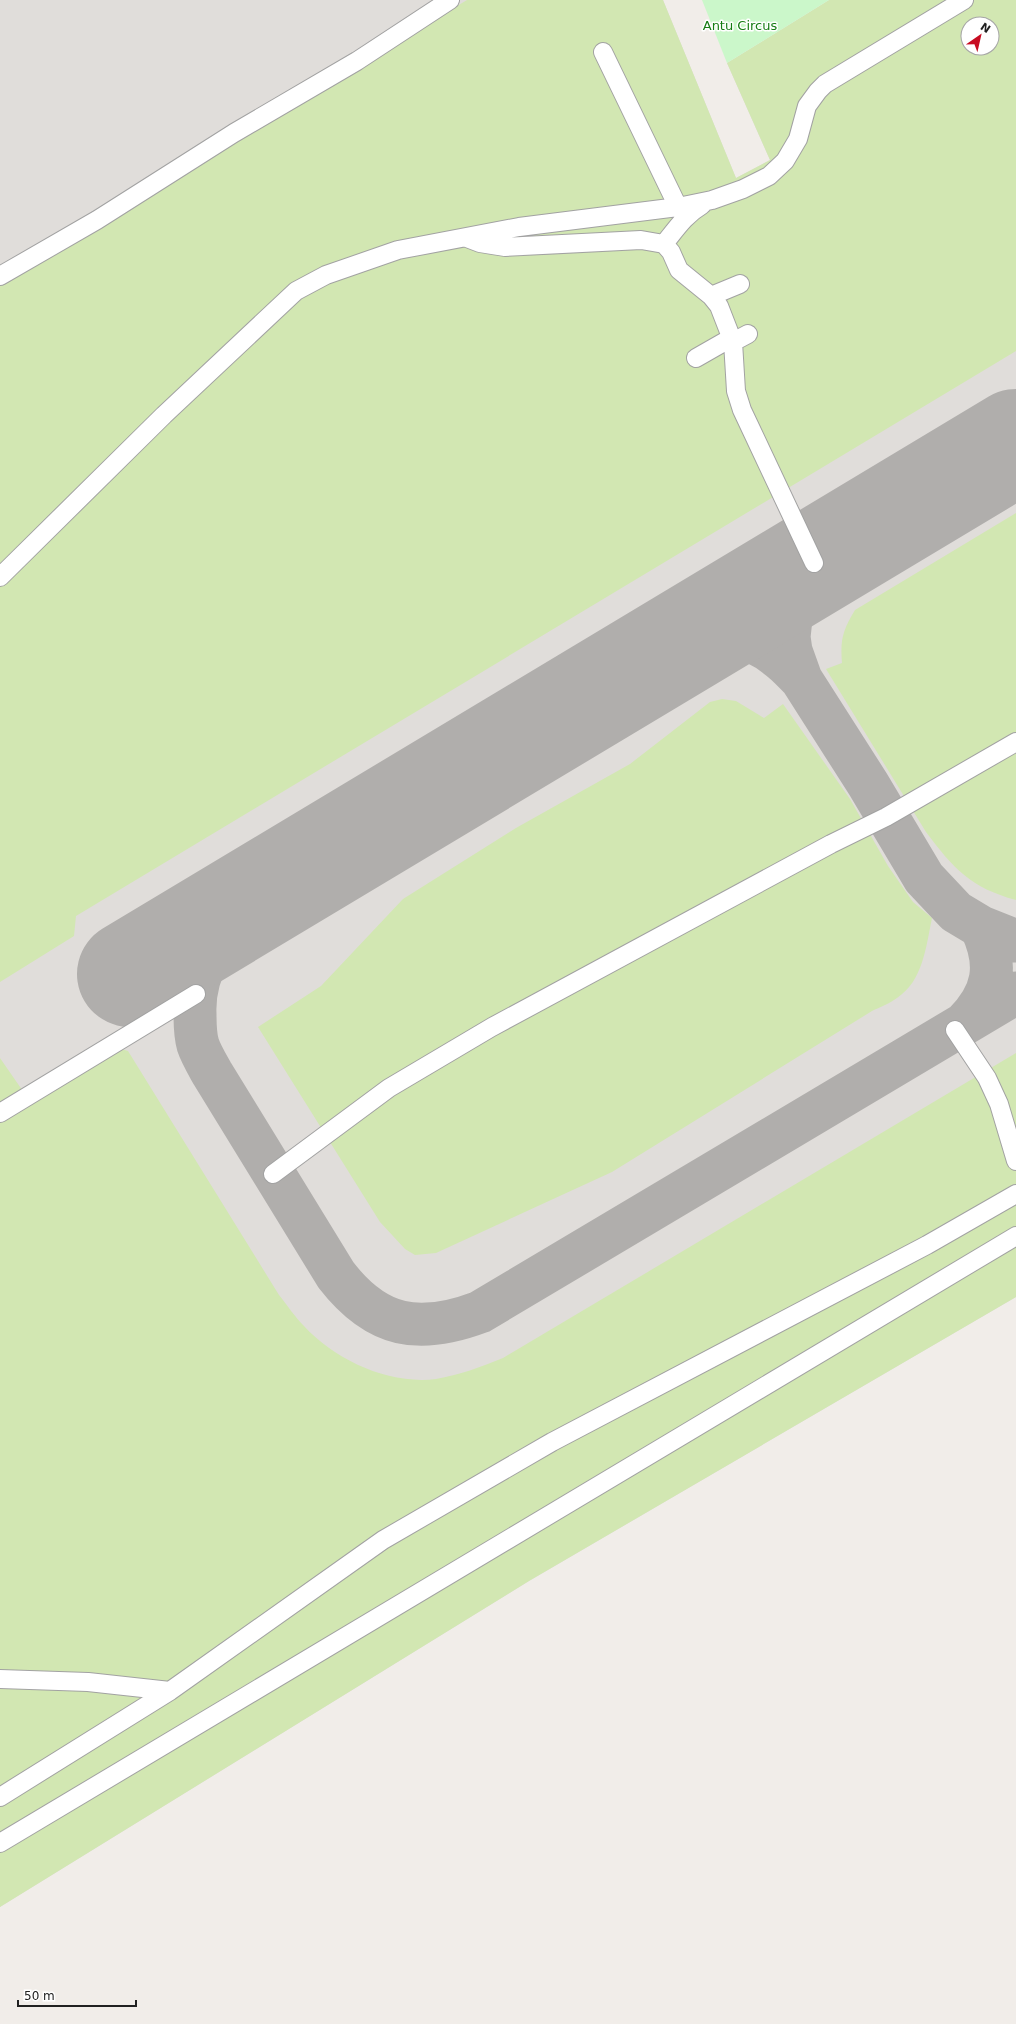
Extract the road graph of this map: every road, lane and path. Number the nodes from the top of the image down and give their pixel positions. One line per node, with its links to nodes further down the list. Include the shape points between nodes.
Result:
1 (450, 0): 8 (lane, via 357,61 234,133 97,220)
2 (964, 0): 4 (lane, via 825,84 807,106 798,139 786,161 769,176 756,183)
3 (603, 52): 5 (lane)
4 (712, 200): 5 (lane); 7 (lane, via 692,211)
5 (678, 207): 6 (lane, via 519,227)
6 (464, 237): 7 (lane, via 480,243 505,247 641,240); 14 (lane, via 398,250 326,275 296,291)
7 (664, 244): 10 (lane, via 671,252 670,269)
8 (0, 276)
9 (740, 284): 10 (lane)
10 (711, 296): 11 (lane)
11 (737, 338): 12 (lane); 13 (lane, via 736,391 742,410)
12 (696, 358)
13 (814, 563)
14 (0, 577)
15 (1016, 742): 20 (lane, via 886,817 492,1027 390,1088)
16 (196, 994): 18 (lane)
17 (955, 1030): 19 (lane, via 987,1078 999,1104)
18 (0, 1113)
19 (1016, 1160)
20 (273, 1174)
21 (1016, 1194): 24 (lane, via 927,1245 552,1442 390,1536)
22 (1016, 1236): 26 (lane)
23 (0, 1679): 24 (lane, via 88,1682)
24 (170, 1691): 25 (lane)
25 (0, 1797)
26 (0, 1843)

